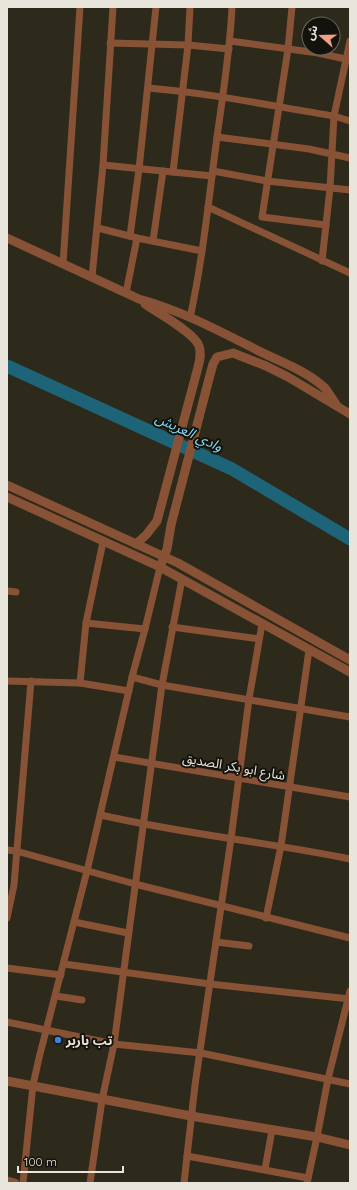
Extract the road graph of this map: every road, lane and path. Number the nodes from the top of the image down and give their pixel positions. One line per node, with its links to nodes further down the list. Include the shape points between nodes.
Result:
1 (80, 7): 43 (street)
2 (113, 7): 9 (street)
3 (156, 7): 10 (street)
4 (190, 7): 11 (street)
5 (232, 7): 7 (street)
6 (292, 7): 13 (street)
7 (230, 41): 12 (street); 13 (street)
8 (350, 41): 14 (street)
9 (110, 43): 10 (street); 25 (street)
10 (152, 45): 11 (street); 15 (street)
11 (188, 45): 12 (street); 16 (street)
12 (229, 49): 17 (street)
13 (288, 49): 14 (street); 18 (street)
14 (348, 59): 19 (street)
15 (148, 88): 16 (street); 26 (street)
16 (182, 91): 17 (street); 28 (street)
17 (223, 97): 18 (street); 21 (street)
18 (278, 107): 19 (street); 22 (street)
19 (334, 116): 20 (street); 23 (street)
20 (350, 121)
21 (217, 137): 22 (street); 29 (street)
22 (273, 144): 23 (street); 30 (street)
23 (331, 153): 24 (street); 31 (street)
24 (350, 158)
25 (103, 165): 26 (street); 36 (street)
26 (139, 169): 27 (street); 38 (street)
27 (163, 171): 28 (street); 40 (street)
28 (173, 172): 29 (street)
29 (213, 173): 30 (street); 33 (street)
30 (267, 181): 31 (street); 34 (street)
31 (330, 188): 32 (street); 35 (street)
32 (350, 190)
33 (208, 206): 37 (street); 41 (street)
34 (262, 217): 35 (street); 37 (street)
35 (326, 225): 42 (street)
36 (98, 228): 38 (street); 45 (street)
37 (260, 231): 42 (street)
38 (133, 237): 40 (street); 46 (street)
39 (7, 238): 43 (street)
40 (153, 241): 41 (street)
41 (202, 251): 48 (street)
42 (322, 261): 44 (street)
43 (63, 264): 45 (street)
44 (350, 273)
45 (92, 277): 46 (street)
46 (126, 293): 47 (street)
47 (140, 299): 48 (street); 54 (street, via 196,339 201,354 156,521)
48 (190, 318): 49 (street, via 313,379 325,388)
49 (337, 406): 50 (street); 55 (street, via 288,377 237,354 229,353 217,357 210,375)
50 (350, 414)
51 (7, 485): 54 (street)
52 (7, 497): 53 (street)
53 (103, 542): 56 (street); 60 (street)
54 (136, 544): 55 (street)
55 (164, 557): 56 (street); 66 (street)
56 (160, 567): 57 (street); 63 (street)
57 (182, 579): 61 (street); 62 (street)
58 (7, 591): 59 (street)
59 (16, 592)
60 (86, 623): 63 (street); 71 (street)
61 (262, 624): 64 (street); 65 (street)
62 (172, 627): 64 (street); 72 (street)
63 (145, 629): 68 (street)
64 (259, 640): 74 (street)
65 (309, 650): 67 (street); 75 (street)
66 (350, 660)
67 (350, 672)
68 (132, 677): 72 (street); 73 (street)
69 (7, 681): 70 (street)
70 (31, 681): 71 (street); 87 (street)
71 (80, 684): 73 (street)
72 (162, 685): 74 (street); 78 (street)
73 (129, 691): 77 (street)
74 (249, 699): 75 (street); 79 (street)
75 (301, 709): 76 (street); 80 (street)
76 (350, 717)
77 (114, 757): 78 (street, شارع ابو بكر الصديق); 82 (street)
78 (150, 764): 79 (street, شارع ابو بكر الصديق); 83 (street)
79 (239, 778): 80 (street, شارع ابو بكر الصديق); 84 (street)
80 (290, 788): 81 (street, شارع ابو بكر الصديق); 85 (street)
81 (350, 797)
82 (101, 815): 83 (street); 89 (street)
83 (142, 825): 84 (street); 90 (street)
84 (231, 839): 85 (street); 91 (street)
85 (281, 846): 88 (street); 93 (street)
86 (7, 850): 87 (street)
87 (16, 851): 89 (street); 92 (street, via 14,885)
88 (350, 859)
89 (87, 871): 90 (street); 94 (street)
90 (135, 884): 91 (street); 95 (street)
91 (222, 906): 93 (street); 97 (street)
92 (7, 918)
93 (266, 918): 96 (street)
94 (74, 922): 95 (street); 99 (street)
95 (128, 933): 101 (street)
96 (350, 938)
97 (216, 942): 98 (street); 103 (street)
98 (249, 946)
99 (64, 964): 101 (street); 102 (street)
100 (7, 968): 102 (street)
101 (122, 973): 103 (street); 110 (street)
102 (61, 975): 105 (street)
103 (210, 984): 106 (street); 111 (street)
104 (350, 991): 106 (street)
105 (56, 996): 107 (street); 109 (street)
106 (349, 999): 112 (street)
107 (82, 1000)
108 (7, 1022): 109 (street)
109 (46, 1030): 110 (street); 115 (street)
110 (114, 1044): 111 (street); 116 (street)
111 (201, 1054): 112 (street); 117 (street)
112 (328, 1079): 114 (street); 119 (street)
113 (7, 1081): 115 (street)
114 (350, 1084)
115 (33, 1085): 116 (street); 126 (street)
116 (102, 1100): 117 (street); 127 (street)
117 (191, 1116): 118 (street); 121 (street)
118 (272, 1130): 119 (street); 122 (street)
119 (317, 1137): 120 (street); 123 (street)
120 (350, 1145)
121 (187, 1156): 122 (street); 128 (street)
122 (265, 1169): 123 (street)
123 (307, 1180)
124 (7, 1181): 125 (street)
125 (15, 1183)
126 (23, 1183)
127 (90, 1183)
128 (184, 1183)

